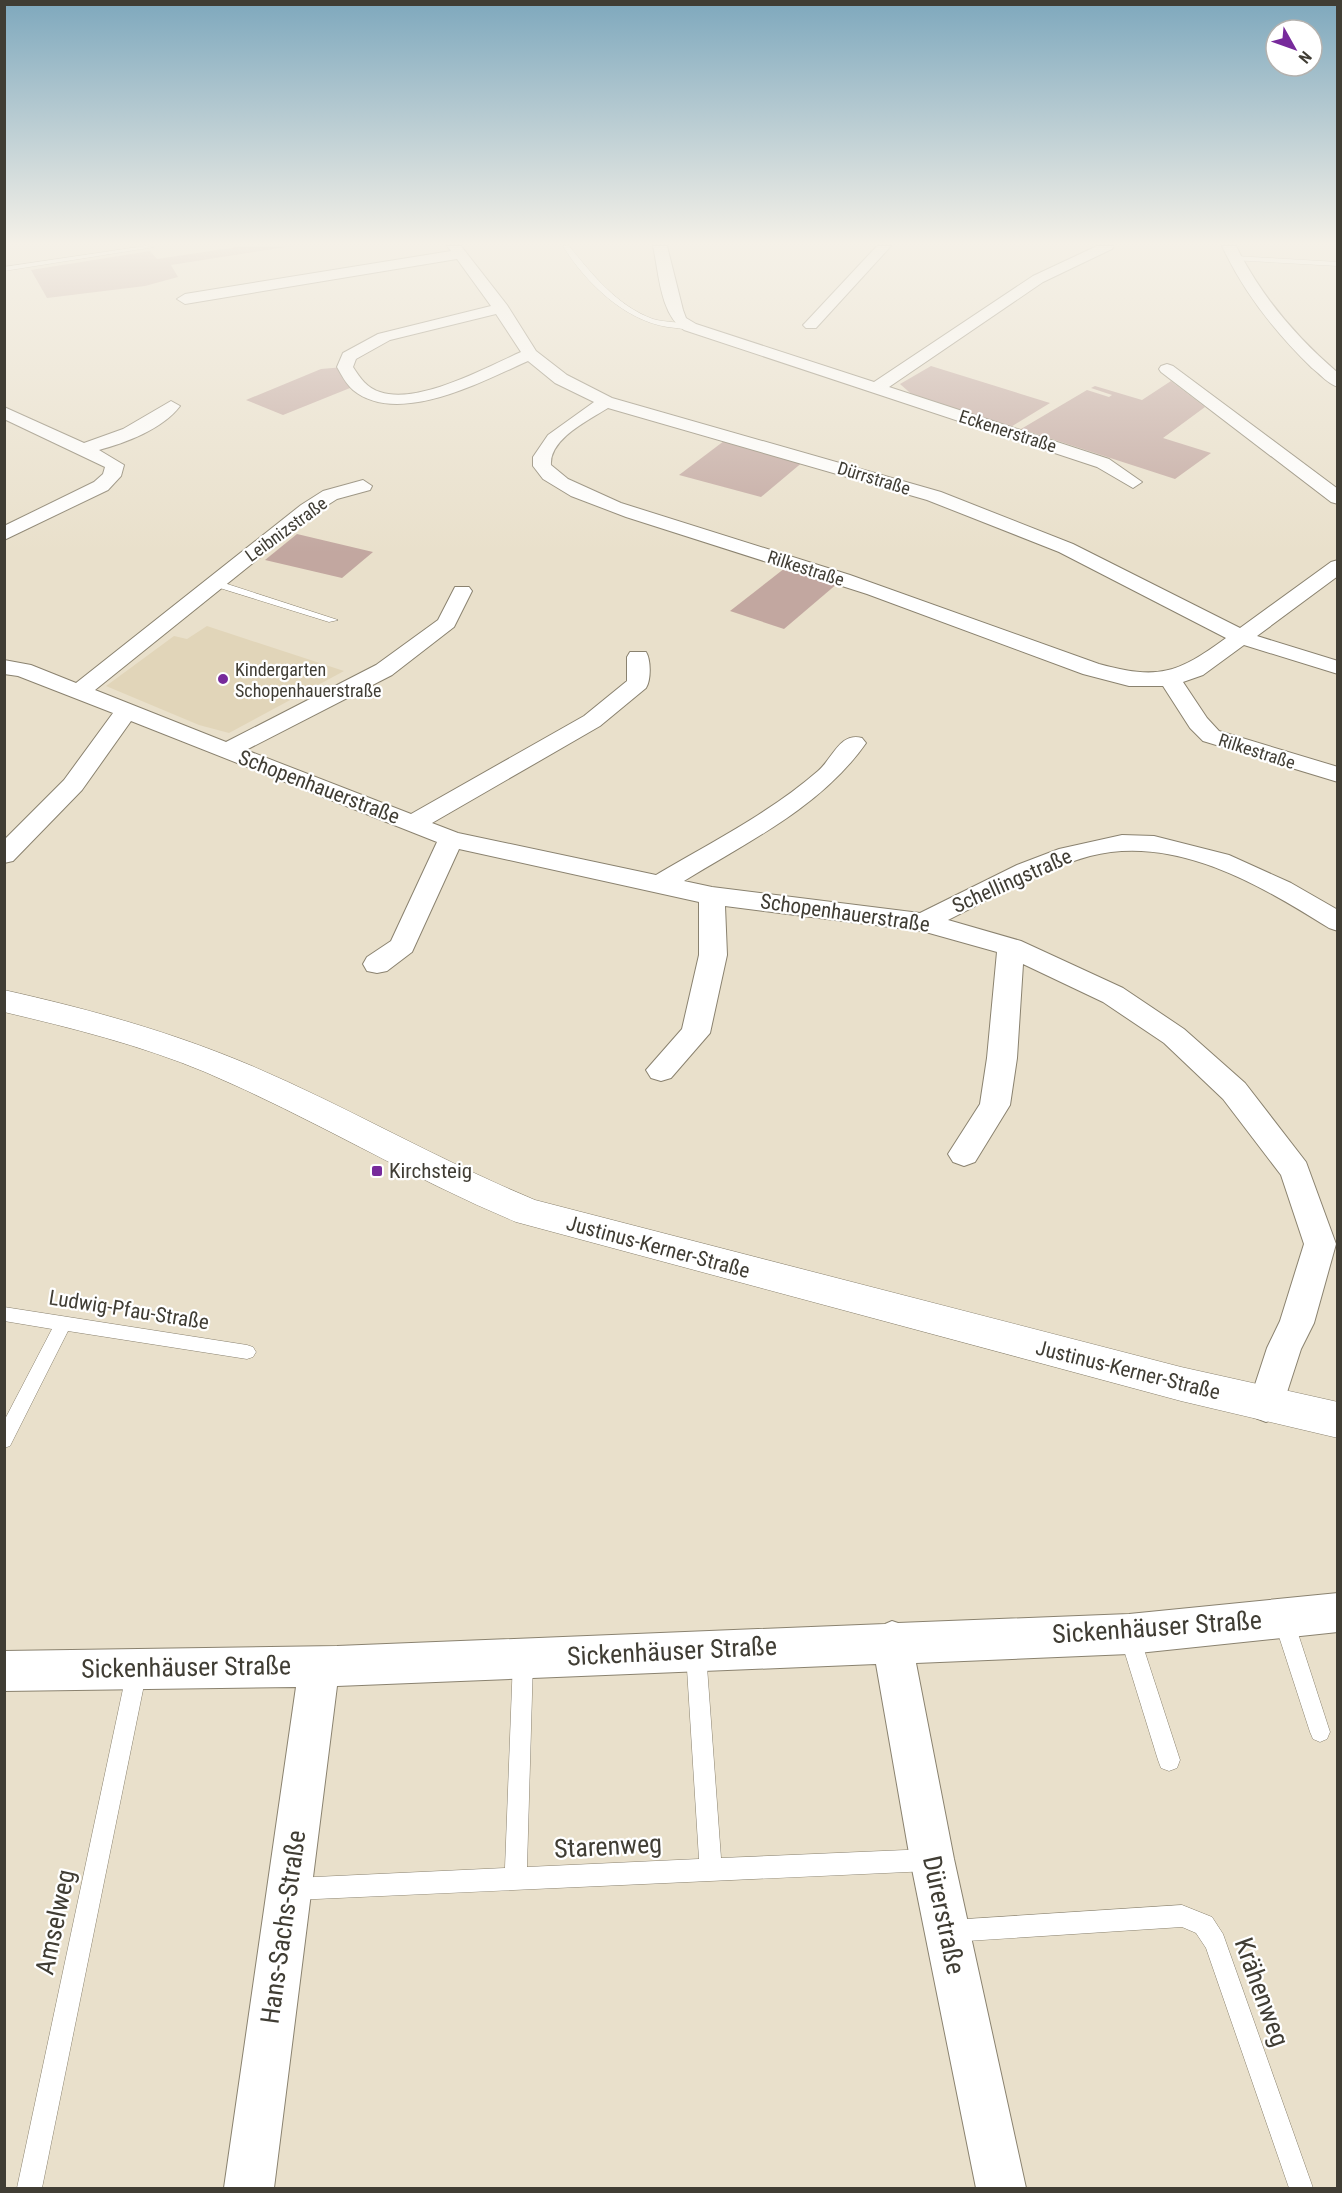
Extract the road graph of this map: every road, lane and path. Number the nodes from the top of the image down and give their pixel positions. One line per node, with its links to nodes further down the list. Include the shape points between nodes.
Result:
1 (363, 348): 6 (street, via 349,356 345,367 365,392 395,400 419,398)
2 (527, 348): 6 (street, Dürrstraße)
3 (755, 348): 9 (street, Eckenerstraße)
4 (935, 348): 9 (street)
5 (1300, 348): 8 (street)
6 (530, 354): 10 (street, Dürrstraße, via 561,379)
7 (1167, 369): 16 (street)
8 (1338, 382)
9 (876, 388): 14 (street, Eckenerstraße, via 1103,463)
10 (606, 402): 22 (street, Dürrstraße, via 934,496 1066,548); 26 (street, Rilkestraße, via 556,436 541,456 543,467 560,484 625,511 844,580 1091,669 1129,679)
11 (171, 406): 13 (street, via 145,426)
12 (5, 412): 13 (street)
13 (83, 449): 17 (street, via 115,465 112,476 73,502)
14 (1133, 482)
15 (363, 486): 19 (street, Leibnizstraße, via 330,495 308,509)
16 (1338, 498)
17 (4, 534)
18 (1338, 566): 22 (street, Rilkestraße)
19 (214, 583): 21 (lane, Leibnizstraße); 27 (street, Leibnizstraße)
20 (462, 591): 30 (street, Schopenhauerstraße, via 447,623 384,669)
21 (333, 620)
22 (1240, 638): 25 (street, Dürrstraße); 26 (street, Rilkestraße, via 1194,670)
23 (638, 657): 32 (street, Schopenhauerstraße, via 638,682 592,721)
24 (4, 667): 27 (street, Schopenhauerstraße, via 23,670)
25 (1338, 668)
26 (1169, 679): 31 (street, Rilkestraße, via 1187,703 1197,726 1211,736)
27 (79, 692): 28 (street, Schopenhauerstraße)
28 (126, 711): 30 (street, Schopenhauerstraße); 34 (street, via 73,785)
29 (854, 743): 35 (street, via 828,775 779,812)
30 (226, 751): 32 (street, Schopenhauerstraße)
31 (1338, 775)
32 (412, 824): 33 (street, Schopenhauerstraße)
33 (452, 839): 35 (street, Schopenhauerstraße); 40 (street, via 402,946)
34 (4, 855)
35 (659, 885): 36 (street, Schopenhauerstraße)
36 (712, 896): 37 (street, Schopenhauerstraße); 42 (street, via 712,955 696,1033)
37 (923, 921): 38 (street, Schellingstraße, via 1059,857 1093,847 1125,844 1181,848 1229,864 1293,894); 39 (street, Schopenhauerstraße)
38 (1338, 921)
39 (1011, 947): 43 (street, via 994,1105); 44 (street, Schopenhauerstraße, via 1113,994 1174,1036 1234,1091 1295,1171)
40 (376, 964)
41 (4, 1001): 48 (street, Justinus-Kerner-Straße, via 117,1028 205,1059 306,1104 429,1170 529,1212)
42 (661, 1070)
43 (964, 1154)
44 (1329, 1245): 48 (street, Schopenhauerstraße, via 1281,1356)
45 (4, 1314): 46 (lane, Ludwig-Pfau-Straße)
46 (64, 1323): 47 (lane, Ludwig-Pfau-Straße); 50 (lane)
47 (247, 1352)
48 (1266, 1406): 49 (street, Justinus-Kerner-Straße)
49 (1338, 1420)
50 (4, 1440)
51 (1338, 1612): 52 (street, Sickenhäuser Straße)
52 (1282, 1617): 53 (street, Sickenhäuser Straße); 60 (lane)
53 (1130, 1634): 54 (street, Sickenhäuser Straße); 61 (lane)
54 (891, 1641): 55 (street, Sickenhäuser Straße); 62 (street, Dürerstraße)
55 (696, 1650): 56 (street, Sickenhäuser Straße); 63 (lane)
56 (523, 1657): 57 (street, Sickenhäuser Straße); 64 (lane)
57 (320, 1665): 58 (street, Sickenhäuser Straße); 65 (street, Hans-Sachs-Straße)
58 (138, 1667): 59 (street, Sickenhäuser Straße); 67 (lane, Amselweg)
59 (4, 1671)
60 (1320, 1732)
61 (1169, 1760)
62 (932, 1860): 63 (lane, Starenweg); 66 (street, Dürerstraße)
63 (711, 1870): 64 (lane, Starenweg)
64 (516, 1879): 65 (lane, Starenweg)
65 (288, 1889): 68 (street, Hans-Sachs-Straße)
66 (946, 1931): 69 (street, Dürerstraße); 70 (lane, Krähenweg, via 1182,1916 1204,1925 1215,1942)
67 (28, 2188)
68 (249, 2188)
69 (1001, 2188)
70 (1301, 2188)

